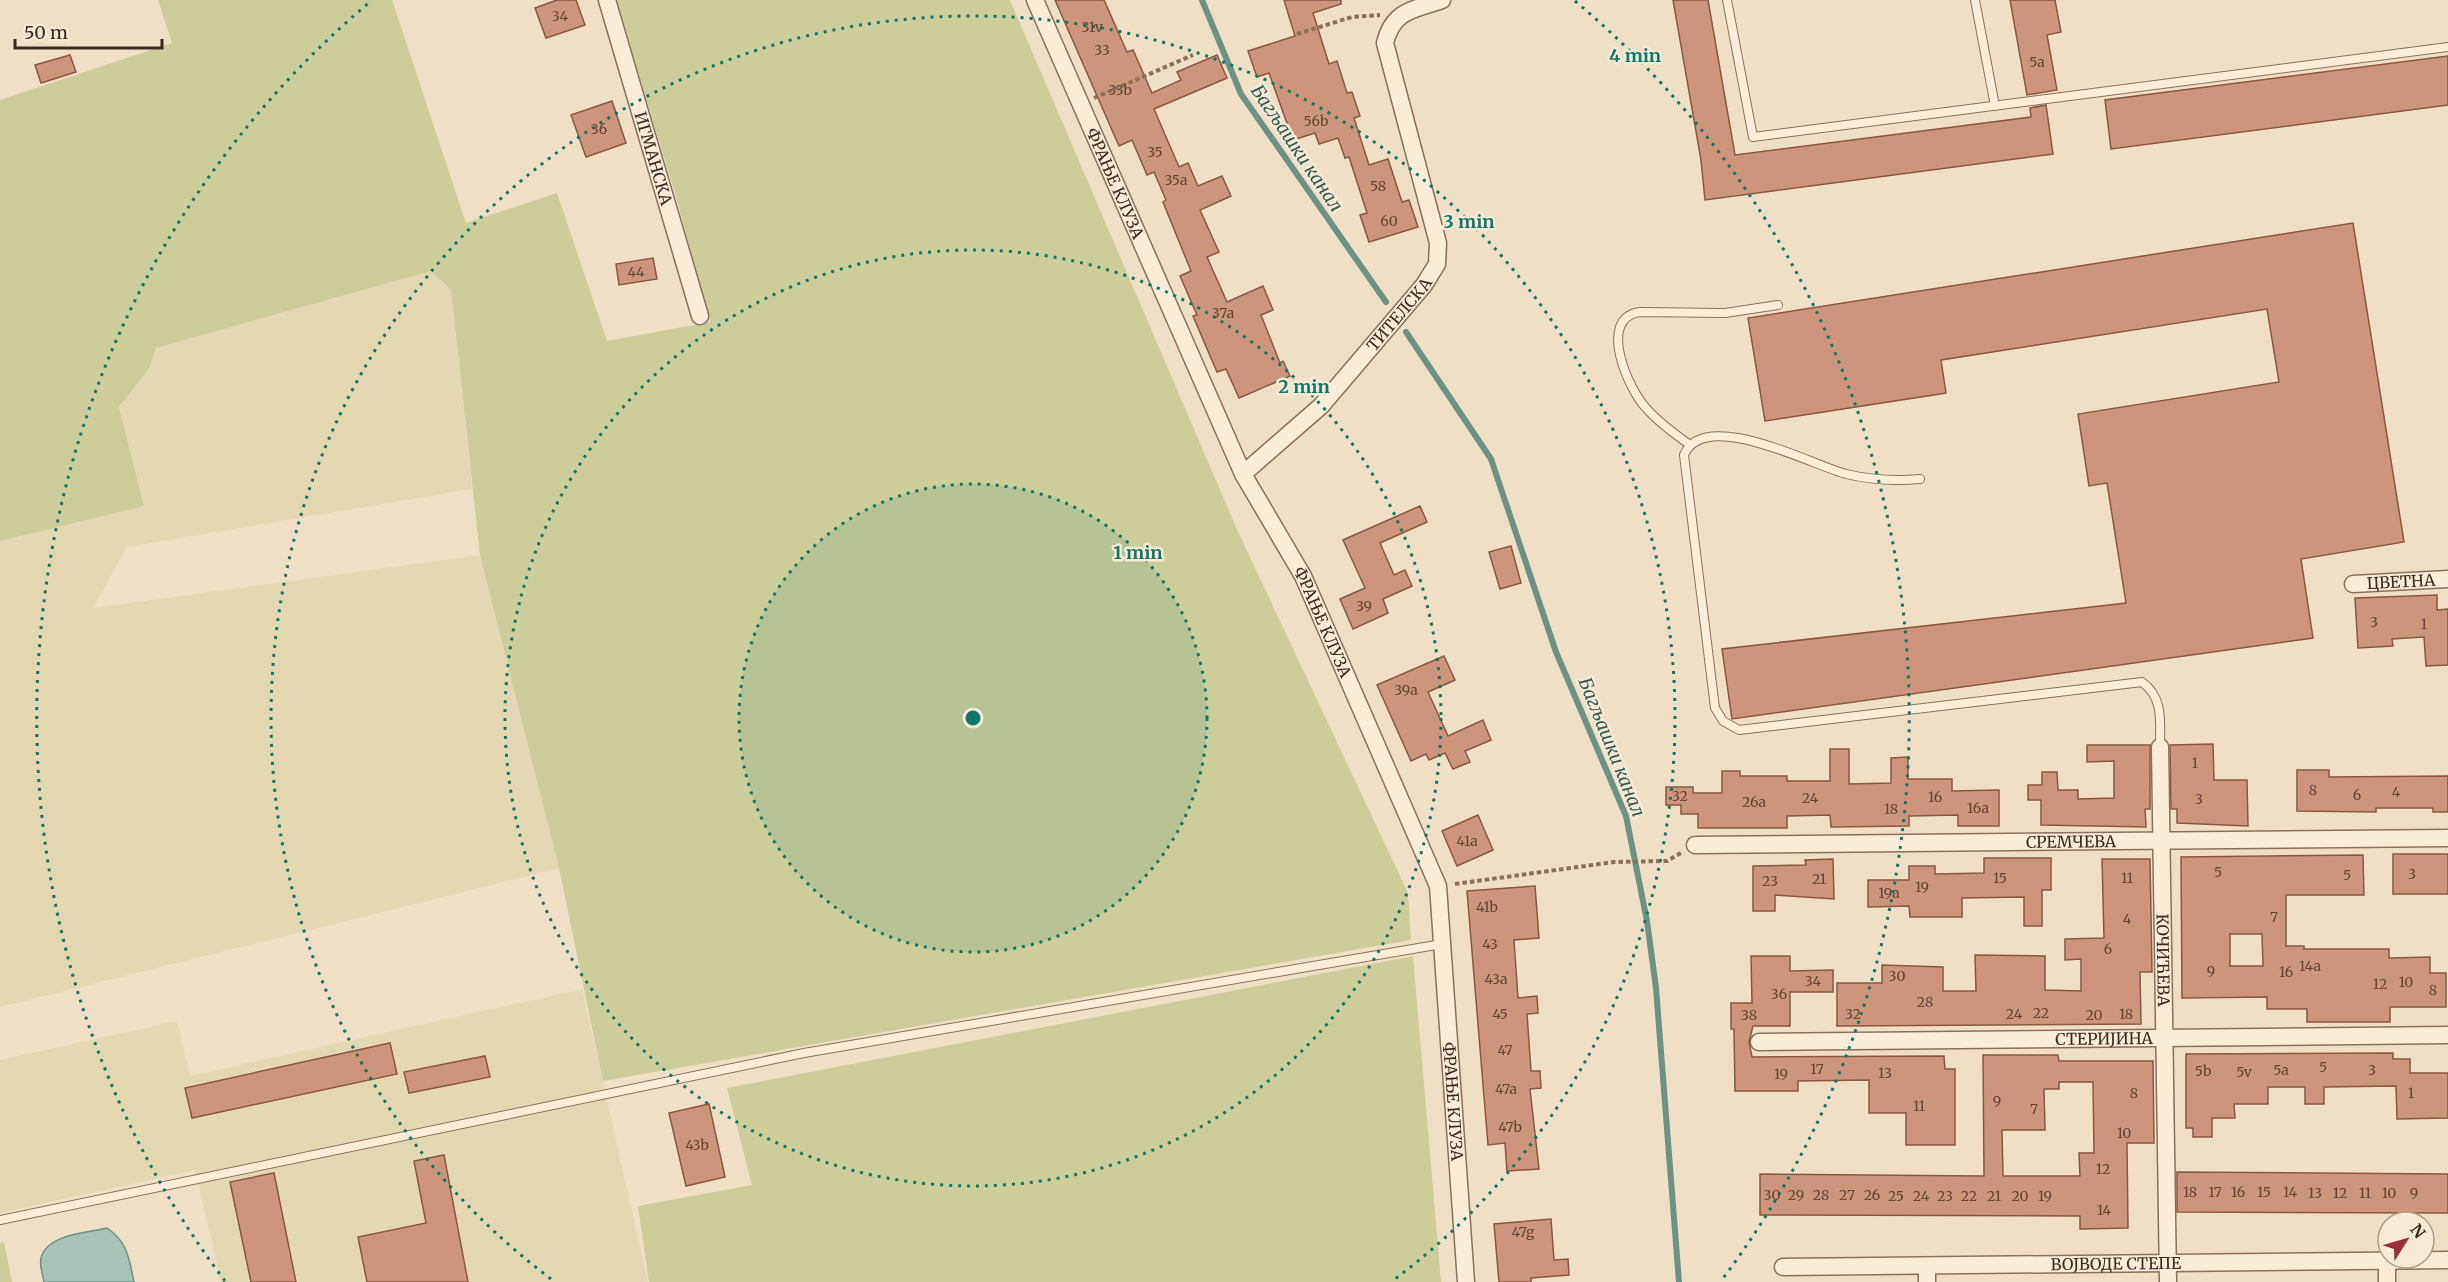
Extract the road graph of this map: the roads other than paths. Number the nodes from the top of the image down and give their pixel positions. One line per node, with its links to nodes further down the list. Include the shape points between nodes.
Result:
1 (607, 0): 9 (street, ИГМАНСКА)
2 (1035, 0): 11 (street, ФРАЊЕ КЛУЗА)
3 (1442, 0): 11 (street, ТИТЕЛСКА, via 1401,14 1389,28 1385,43 1438,243 1437,264 1424,285 1321,406)
4 (1727, 0): 7 (lane, via 1753,137)
5 (1975, 0): 7 (lane)
6 (2448, 46): 7 (lane)
7 (1995, 106)
8 (1778, 305): 10 (lane, via 1725,313 1640,312 1622,322 1619,350 1632,390 1647,410)
9 (700, 316)
10 (1690, 445): 12 (lane, via 1702,438 1735,438 1863,478); 15 (lane, via 1684,455 1715,708 1730,726 1738,730 2142,682 2160,706)
11 (1243, 474): 19 (street, ФРАЊЕ КЛУЗА, via 1303,576 1437,886)
12 (1920, 479)
13 (2448, 579): 14 (street, ЦВЕТНА)
14 (2353, 584)
15 (2160, 747): 17 (street, КОЧИЋЕВА)
16 (2448, 838): 17 (street, СРЕМЧЕВА)
17 (2162, 841): 18 (street, СРЕМЧЕВА); 21 (street, КОЧИЋЕВА)
18 (1695, 845)
19 (1442, 944): 23 (lane, via 804,1053); 28 (street, ФРАЊЕ КЛУЗА)
20 (2448, 1035): 21 (street, СТЕРИЈИНА)
21 (2164, 1038): 22 (street, СТЕРИЈИНА); 25 (street, КОЧИЋЕВА)
22 (1759, 1042)
23 (0, 1220)
24 (2376, 1261): 25 (street, ВОЈВОДЕ СТЕПЕ)
25 (2167, 1263): 27 (street, ВОЈВОДЕ СТЕПЕ); 29 (street, КОЧИЋЕВА)
26 (1783, 1267): 27 (street, ВОЈВОДЕ СТЕПЕ)
27 (1927, 1274)
28 (1466, 1282)
29 (2168, 1282)

